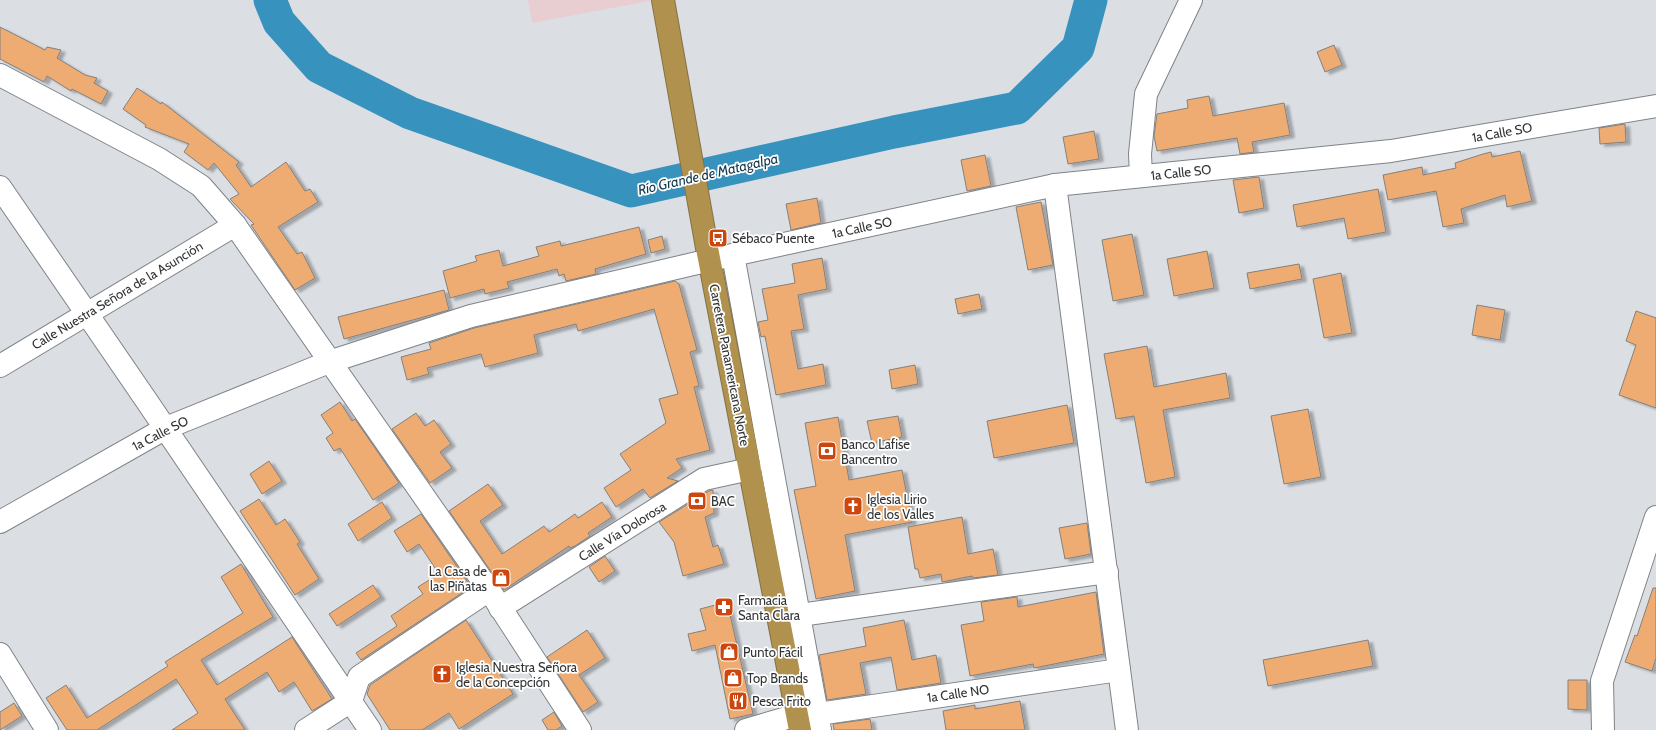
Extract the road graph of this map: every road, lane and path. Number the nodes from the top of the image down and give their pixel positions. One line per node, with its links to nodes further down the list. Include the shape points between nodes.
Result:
1 (663, 0): 9 (highway, Carretera Panamericana Norte)
2 (1192, 0): 5 (street, via 1146,94 1140,154)
3 (0, 75): 8 (street, via 159,159 201,186)
4 (1656, 106): 5 (street, 1a Calle SO, via 1391,151)
5 (1141, 176): 6 (street, 1a Calle SO)
6 (1055, 185): 10 (street, 1a Calle SO); 18 (street)
7 (0, 187): 11 (street)
8 (235, 225): 11 (street, Calle Nuestra Señora de la Asunción); 12 (street)
9 (708, 250): 10 (street, 1a Calle SO); 12 (street, 1a Calle SO, via 471,316); 15 (highway, Carretera Panamericana Norte)
10 (733, 255): 20 (street)
11 (87, 313): 13 (street, Calle Nuestra Señora de la Asunción); 14 (street)
12 (329, 362): 14 (street, 1a Calle SO); 19 (street)
13 (0, 366)
14 (166, 428): 17 (street, 1a Calle SO); 24 (street)
15 (750, 469): 19 (street, Calle Vía Dolorosa, via 704,479); 21 (highway, Carretera Panamericana Norte)
16 (1656, 517): 32 (street, via 1602,681)
17 (0, 522)
18 (1107, 572): 20 (street); 23 (street)
19 (494, 599): 24 (street, Calle Vía Dolorosa, via 359,676); 29 (street)
20 (800, 615): 21 (street); 25 (street)
21 (779, 620): 25 (highway, Carretera Panamericana Norte)
22 (0, 654): 26 (street)
23 (1119, 670): 25 (street, 1a Calle NO); 31 (street)
24 (351, 701): 27 (street); 28 (street)
25 (809, 722): 30 (street, 1a Calle NO)
26 (47, 730)
27 (306, 730)
28 (370, 730)
29 (580, 730)
30 (746, 730)
31 (1127, 730)
32 (1603, 730)

